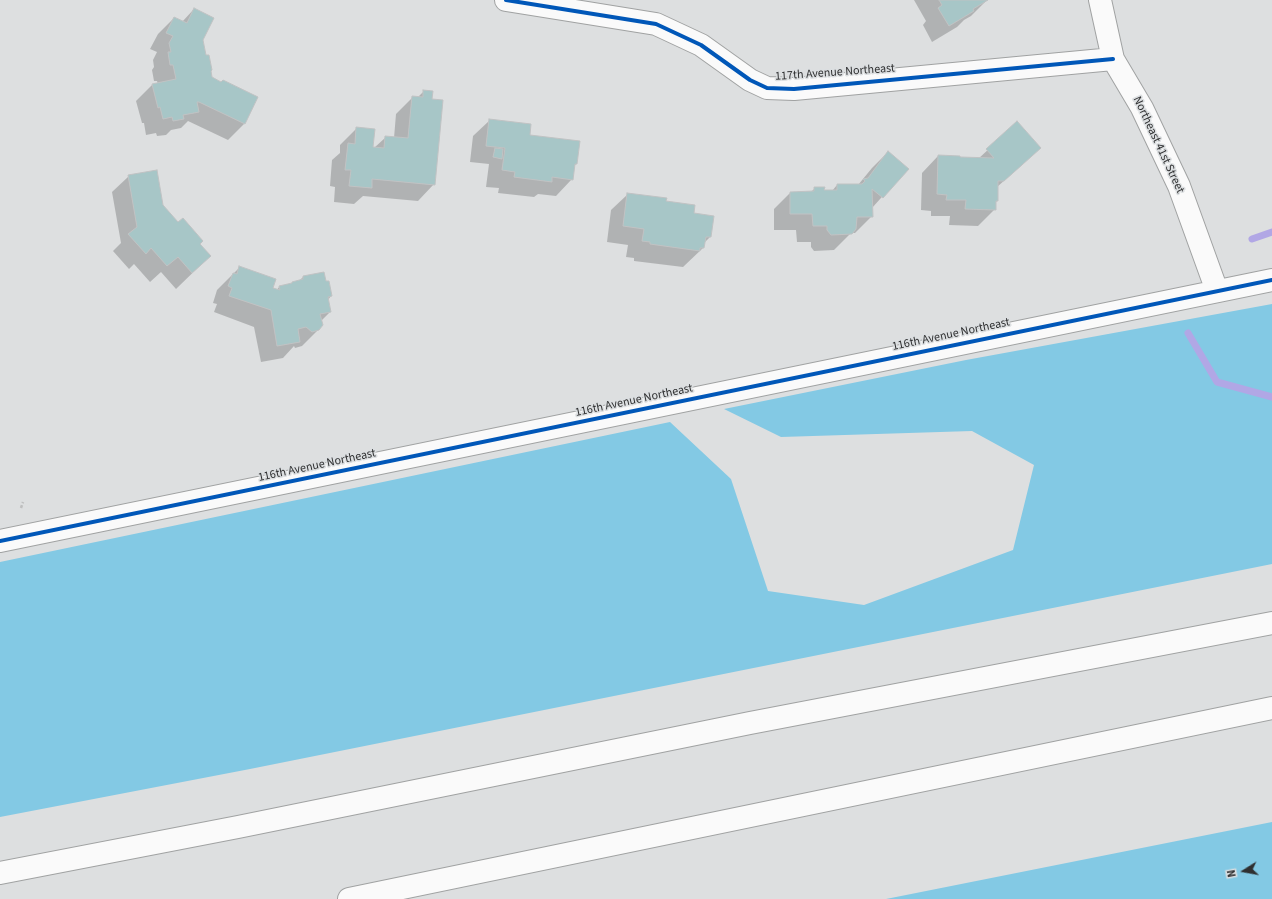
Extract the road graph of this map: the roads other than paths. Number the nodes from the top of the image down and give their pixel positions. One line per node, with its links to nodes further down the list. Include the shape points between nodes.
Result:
1 (506, 0): 3 (main road, 117th Avenue Northeast, via 656,24 701,45 750,80 767,88 794,89)
2 (1100, 0): 3 (main road, Northeast 41st Street)
3 (1113, 59): 5 (main road, Northeast 41st Street, via 1142,108 1179,186)
4 (1272, 280): 5 (main road, 116th Avenue Northeast)
5 (1217, 291): 6 (main road, 116th Avenue Northeast)
6 (0, 541)
7 (1272, 623): 9 (main road, via 750,723)
8 (1272, 708): 10 (main road)
9 (0, 873)
10 (349, 899)

